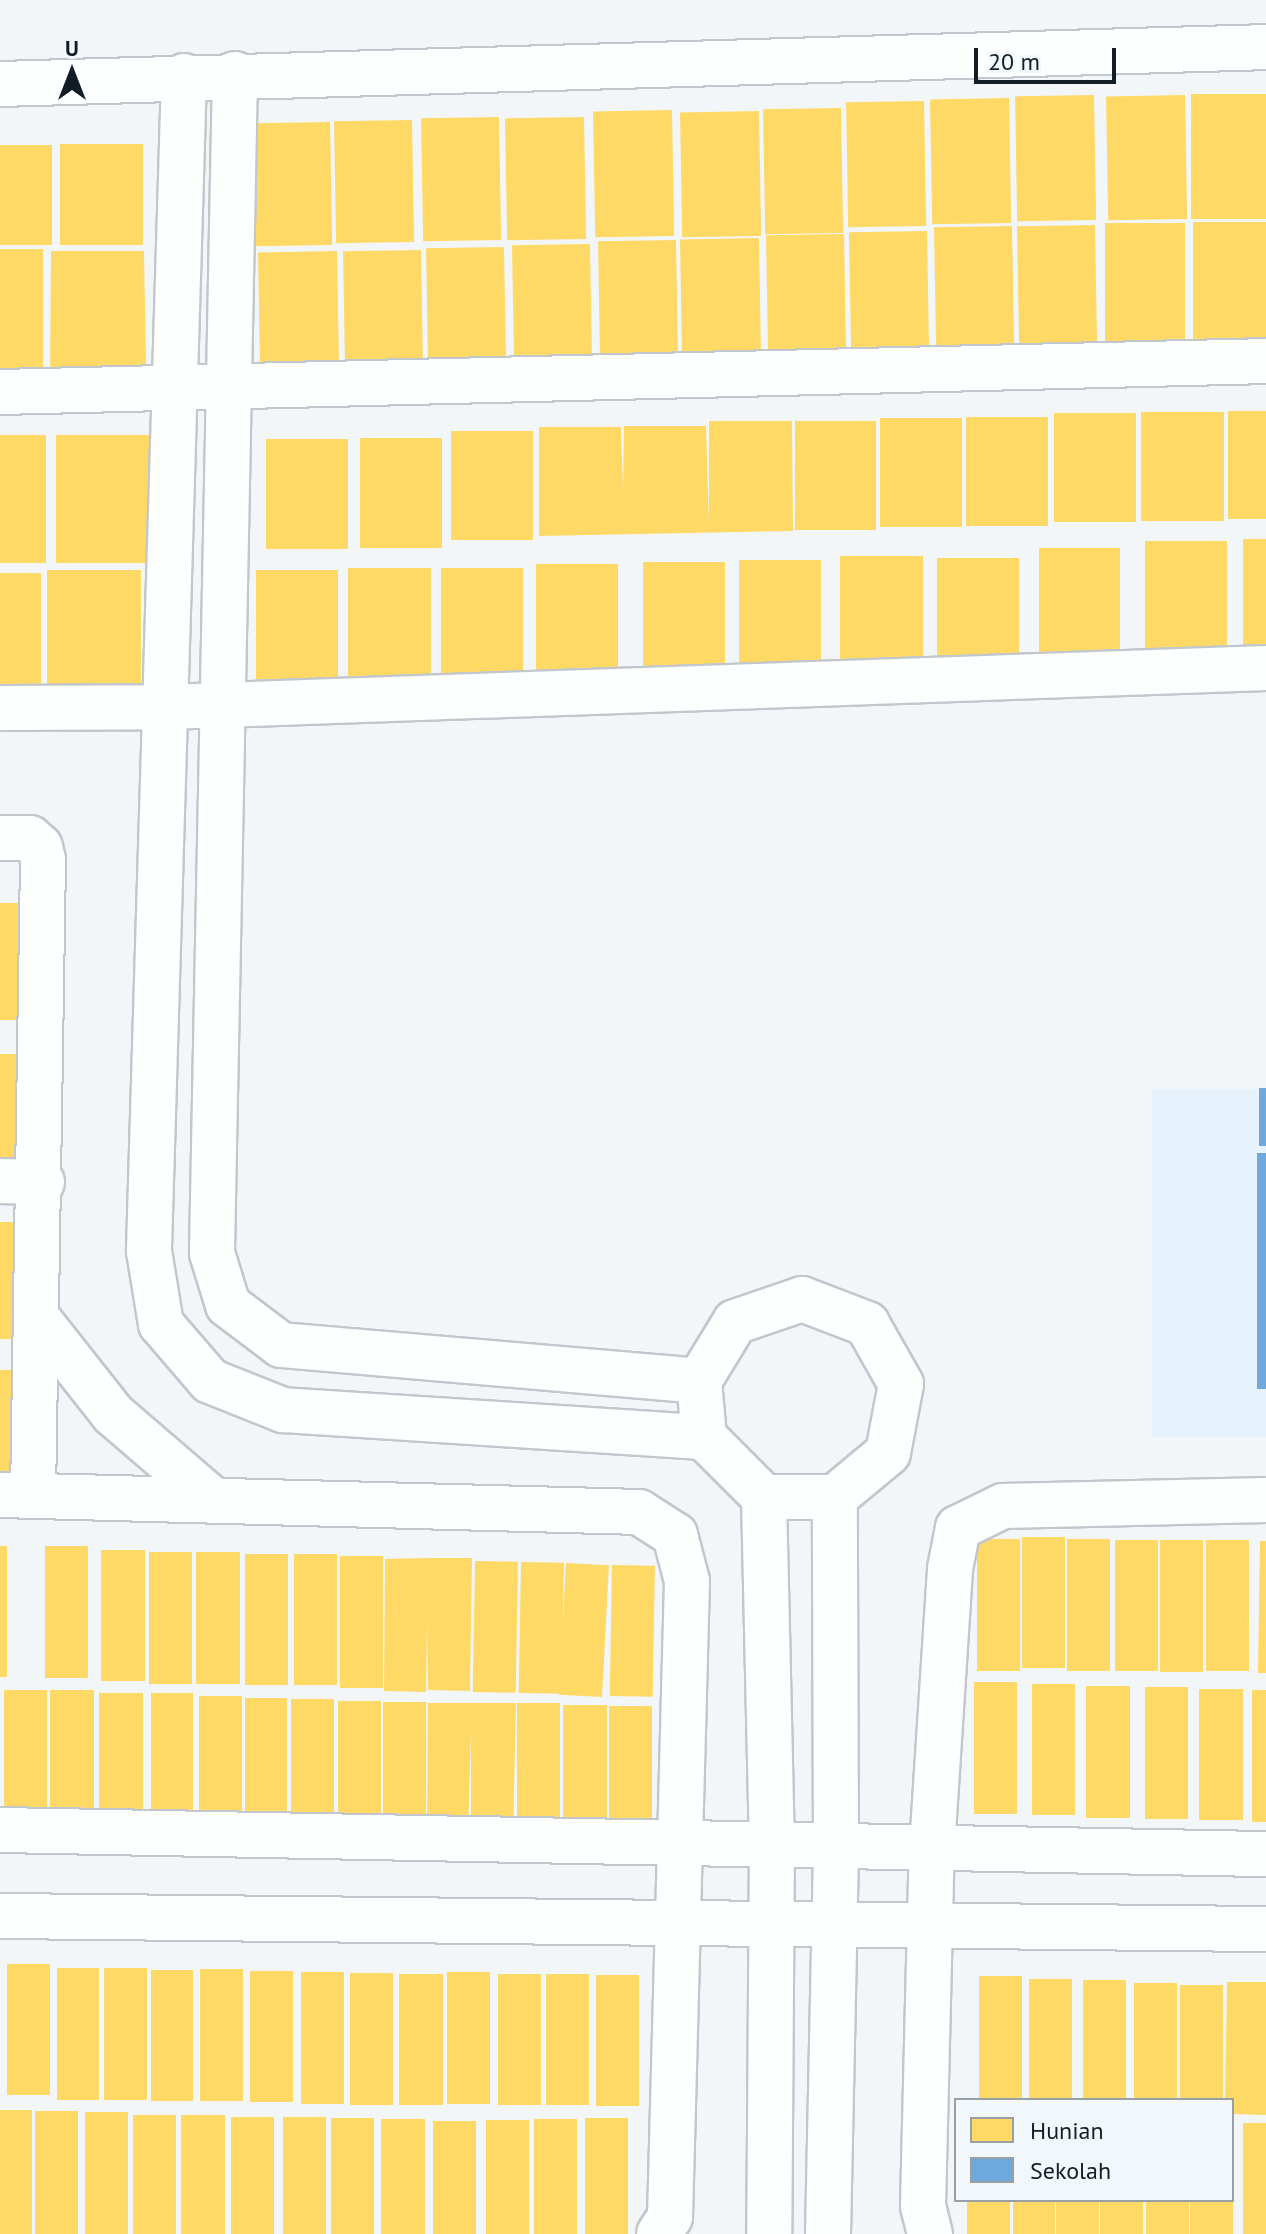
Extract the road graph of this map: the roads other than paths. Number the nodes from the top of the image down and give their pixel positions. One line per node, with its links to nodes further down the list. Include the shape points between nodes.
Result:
1 (1266, 47): 2 (street)
2 (235, 74): 3 (street); 6 (street)
3 (184, 76): 4 (street); 7 (street)
4 (0, 84)
5 (1266, 361): 6 (street)
6 (228, 386): 7 (street); 10 (street)
7 (174, 388): 8 (street); 11 (street)
8 (0, 392)
9 (1266, 668): 10 (street)
10 (225, 702): 11 (street); 16 (street, via 212,1253 228,1305 281,1345)
11 (166, 707): 12 (street); 17 (street, via 149,1251 161,1324 210,1381 283,1410)
12 (0, 708)
13 (0, 838): 14 (street, via 30,838 40,847 43,860)
14 (21, 1182): 15 (street)
15 (38, 1319): 18 (street); 22 (street, via 113,1414)
16 (699, 1381): 17 (street); 20 (street, via 735,1322 748,1317 802,1299 867,1324 901,1384 888,1453)
17 (704, 1437): 19 (street)
18 (17, 1495): 22 (street)
19 (764, 1497): 20 (street); 25 (street)
20 (835, 1497): 26 (street)
21 (1266, 1500): 27 (street, via 1003,1506 958,1528 950,1569)
22 (214, 1501): 24 (street, via 639,1512 675,1535 687,1581)
23 (0, 1830): 24 (street)
24 (680, 1843): 25 (street); 30 (street)
25 (772, 1844): 26 (street); 31 (street)
26 (836, 1845): 27 (street); 32 (street)
27 (932, 1848): 28 (street); 33 (street)
28 (1266, 1854)
29 (0, 1916): 30 (street)
30 (678, 1920): 31 (street); 35 (street, via 670,2217)
31 (772, 1921): 32 (street); 36 (street)
32 (835, 1922): 33 (street); 37 (street)
33 (930, 1924): 34 (street); 38 (street, via 923,2206)
34 (1266, 1929)
35 (659, 2234)
36 (769, 2234)
37 (828, 2234)
38 (930, 2234)

